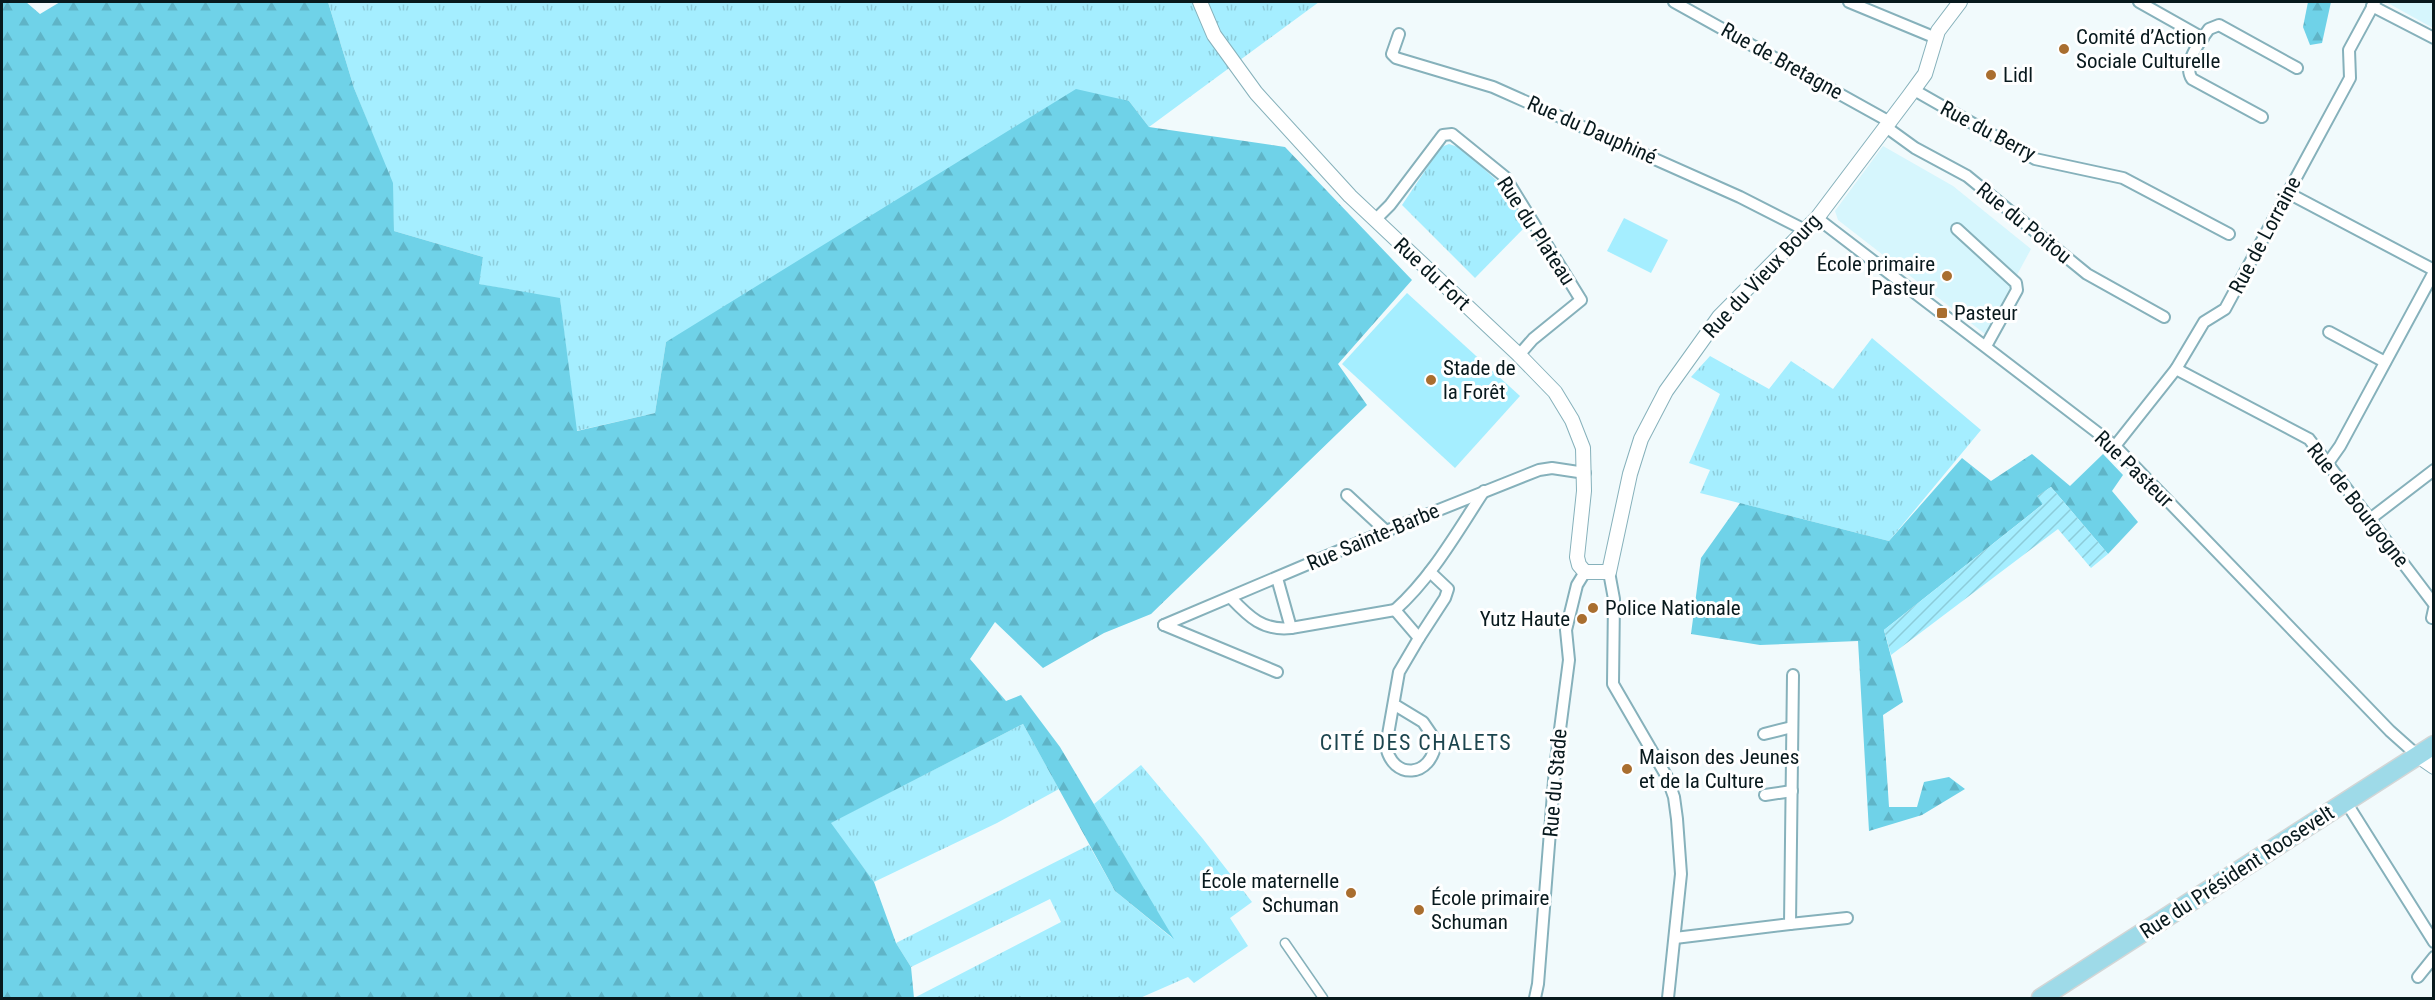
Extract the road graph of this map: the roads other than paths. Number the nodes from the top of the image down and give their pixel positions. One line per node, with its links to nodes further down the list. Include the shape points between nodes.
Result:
1 (1200, 2): 17 (street, Rue du Fort, via 1215,35 1256,93)
2 (1674, 2): 14 (street, Rue de Bretagne)
3 (1849, 2): 8 (street)
4 (1960, 2): 8 (street, Rue du Vieux Bourg)
5 (2139, 2): 9 (street)
6 (2373, 4): 10 (street); 15 (street, Rue de Lorraine, via 2349,50 2350,78)
7 (1399, 34): 19 (street, Rue du Dauphiné, via 1392,54 1396,58 1493,87)
8 (1936, 38): 12 (street, Rue du Vieux Bourg, via 1925,74)
9 (2203, 38): 11 (street, via 2209,28 2219,25); 13 (street, via 2190,64 2192,78)
10 (2433, 38)
11 (2297, 68)
12 (1914, 90): 14 (street, Rue du Vieux Bourg); 20 (street, Rue du Berry, via 2035,159 2123,178)
13 (2262, 117)
14 (1888, 124): 16 (street, Rue du Vieux Bourg); 22 (street, Rue du Poitou, via 1915,148 1967,176 2087,274)
15 (2288, 193): 21 (street); 27 (street, Rue de Lorraine, via 2225,309 2204,322)
16 (1817, 218): 19 (street, Rue du Vieux Bourg); 24 (street, Rue Pasteur)
17 (1375, 220): 25 (street, Rue du Fort); 25 (street, Rue du Plateau, via 1443,135 1452,134 1505,177 1581,300 1533,339)
18 (1957, 229): 24 (street, via 2016,283 2017,290)
19 (1805, 230): 38 (street, Rue du Vieux Bourg, via 1719,317 1666,390 1641,439 1630,474)
20 (2229, 234)
21 (2433, 271): 26 (street)
22 (2164, 317)
23 (2329, 332): 26 (street)
24 (1986, 346): 28 (street, Rue Pasteur)
25 (1520, 355): 31 (street, Rue du Fort, via 1555,392 1572,420 1583,448)
26 (2385, 362): 29 (street)
27 (2176, 369): 28 (street, Rue de Lorraine); 29 (street, Rue de Bourgogne, via 2310,439)
28 (2115, 446): 51 (street, Rue Pasteur)
29 (2328, 463): 34 (street, Rue de Bourgogne)
30 (2433, 470): 34 (street)
31 (1585, 474): 32 (street, Rue Sainte-Barbe, via 1552,468 1539,470); 37 (street, Rue du Fort, via 1577,557)
32 (1484, 491): 35 (street, Rue Sainte-Barbe); 36 (street)
33 (1347, 495): 35 (street)
34 (2370, 519): 42 (street, Rue de Bourgogne)
35 (1386, 531): 39 (street, Rue Sainte-Barbe)
36 (1430, 572): 41 (street); 44 (street, via 1448,589)
37 (1585, 572): 38 (street); 64 (street, Rue du Stade, via 1577,585 1566,630 1569,660)
38 (1609, 572): 58 (street, via 1614,599 1613,684 1659,761 1674,798 1681,874)
39 (1277, 578): 40 (street, Rue Sainte-Barbe); 43 (street)
40 (1231, 598): 43 (street, via 1263,626); 45 (street, Rue Sainte-Barbe, via 1164,625)
41 (1395, 610): 43 (street); 44 (street)
42 (2433, 610)
43 (1291, 628)
44 (1419, 638): 47 (street, via 1400,672)
45 (1277, 672)
46 (1793, 675): 48 (street)
47 (1395, 705): 47 (street, via 1386,746 1388,756 1405,770 1418,771 1435,753 1436,741 1423,723)
48 (1792, 728): 49 (street); 53 (street)
49 (1764, 734)
50 (2433, 745): 51 (main road, Rue du Président Roosevelt)
51 (2418, 756): 52 (street); 55 (main road, Rue du Président Roosevelt)
52 (2433, 767)
53 (1792, 791): 54 (street); 57 (street)
54 (1765, 795)
55 (2346, 802): 59 (street); 66 (main road, Rue du Président Roosevelt)
56 (1847, 918): 57 (street)
57 (1790, 924): 58 (street)
58 (1675, 938): 65 (street)
59 (2433, 942)
60 (1285, 943): 63 (street)
61 (2433, 957): 62 (street)
62 (2418, 977)
63 (1323, 999)
64 (1535, 999)
65 (1668, 999)
66 (2041, 999)

